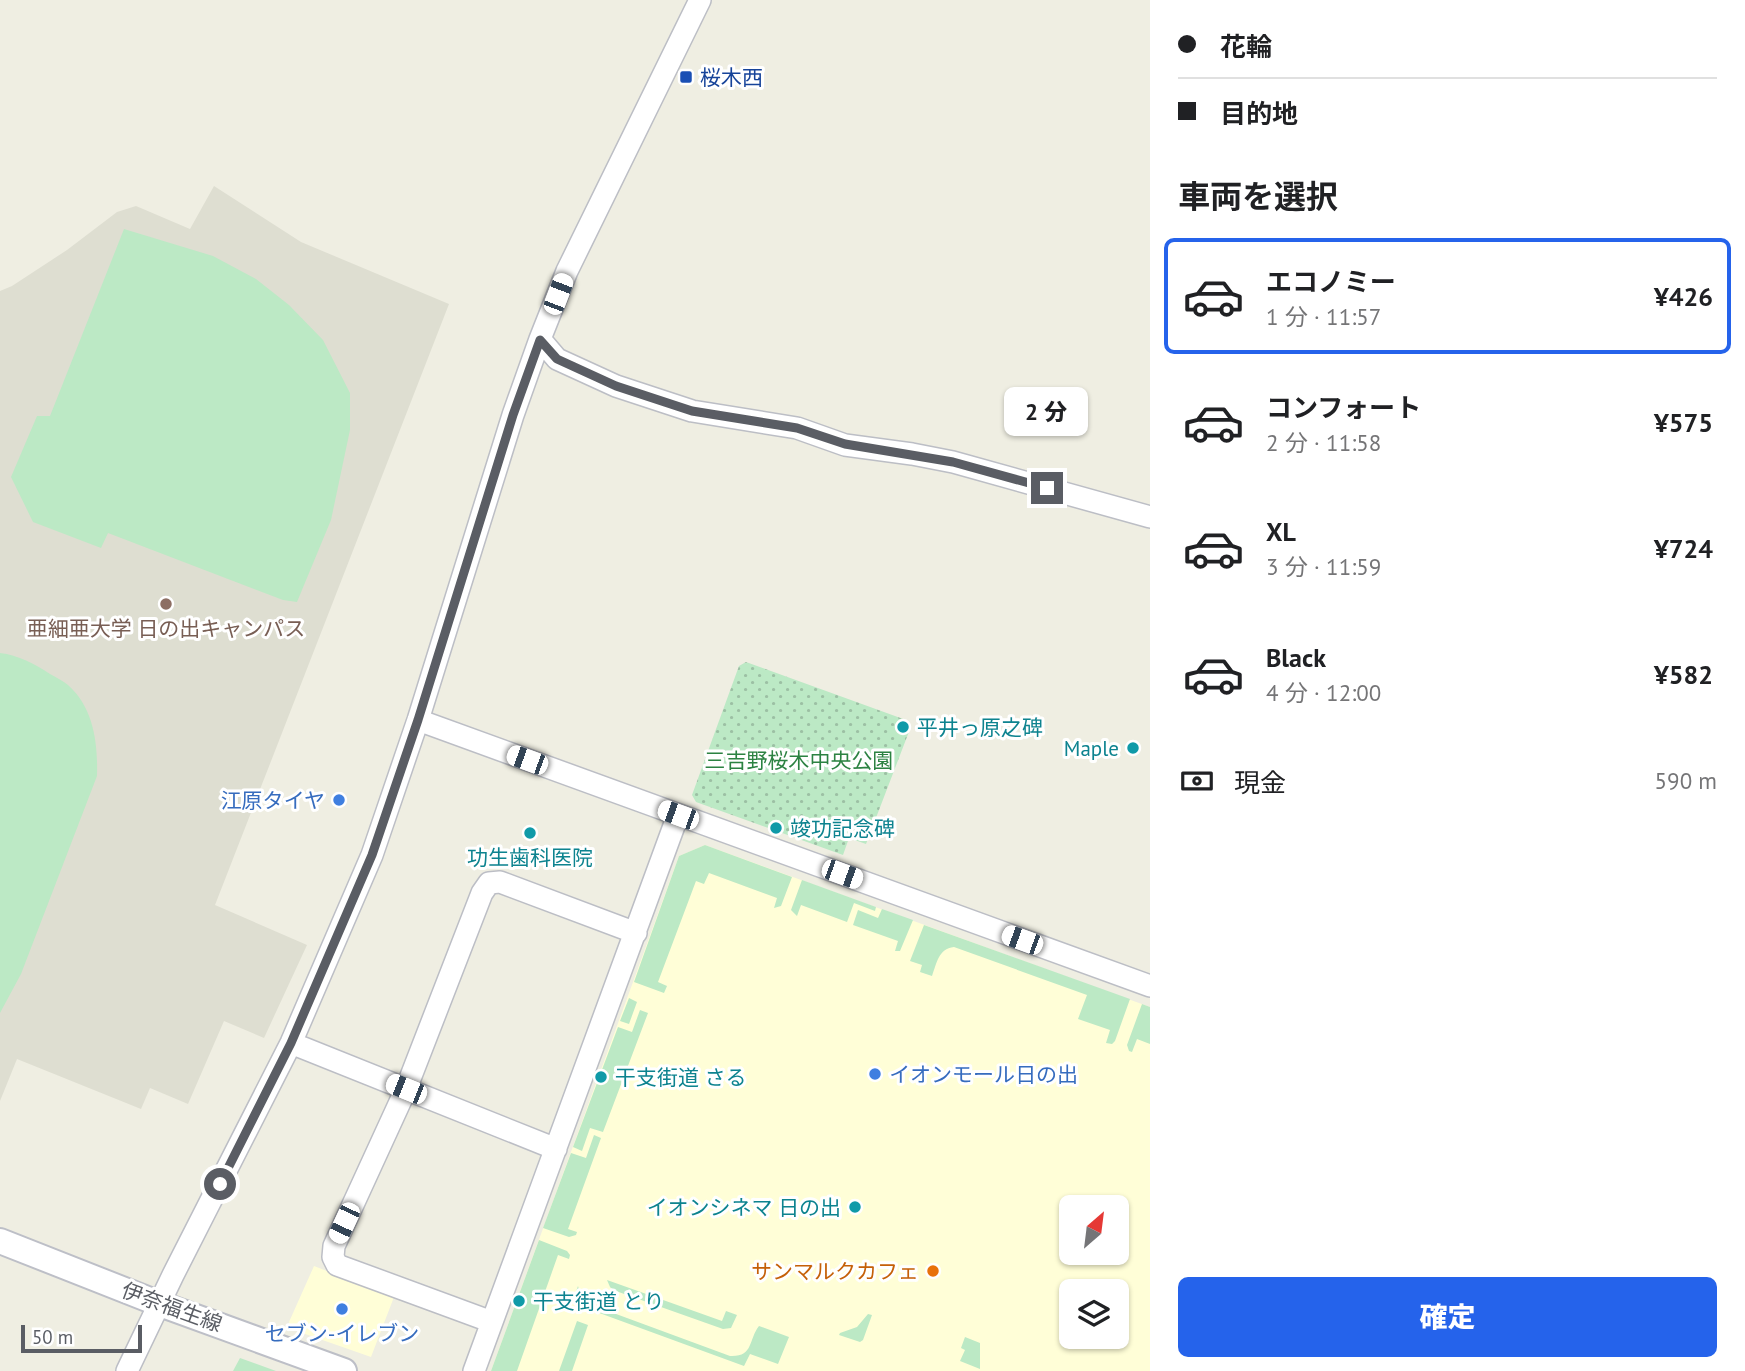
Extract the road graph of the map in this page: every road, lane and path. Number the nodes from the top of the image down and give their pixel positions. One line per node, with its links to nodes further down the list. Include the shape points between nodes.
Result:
1 (700, 0): 2 (street, via 567,271)
2 (540, 340): 3 (street, via 557,359 616,386 692,411 953,462); 4 (street)
3 (1150, 517)
4 (418, 720): 5 (street); 8 (street, via 372,855)
5 (678, 815): 6 (street); 7 (street)
6 (636, 933): 9 (street, via 500,882 489,883); 10 (street)
7 (1150, 986)
8 (291, 1043): 9 (street); 12 (street)
9 (406, 1089): 10 (street); 13 (street, via 333,1257 337,1265)
10 (556, 1149): 13 (street)
11 (0, 1241): 12 (main road, 伊奈福生線)
12 (160, 1304): 14 (street); 15 (main road, 伊奈福生線)
13 (492, 1322): 16 (street)
14 (127, 1371)
15 (344, 1371)
16 (474, 1371)

